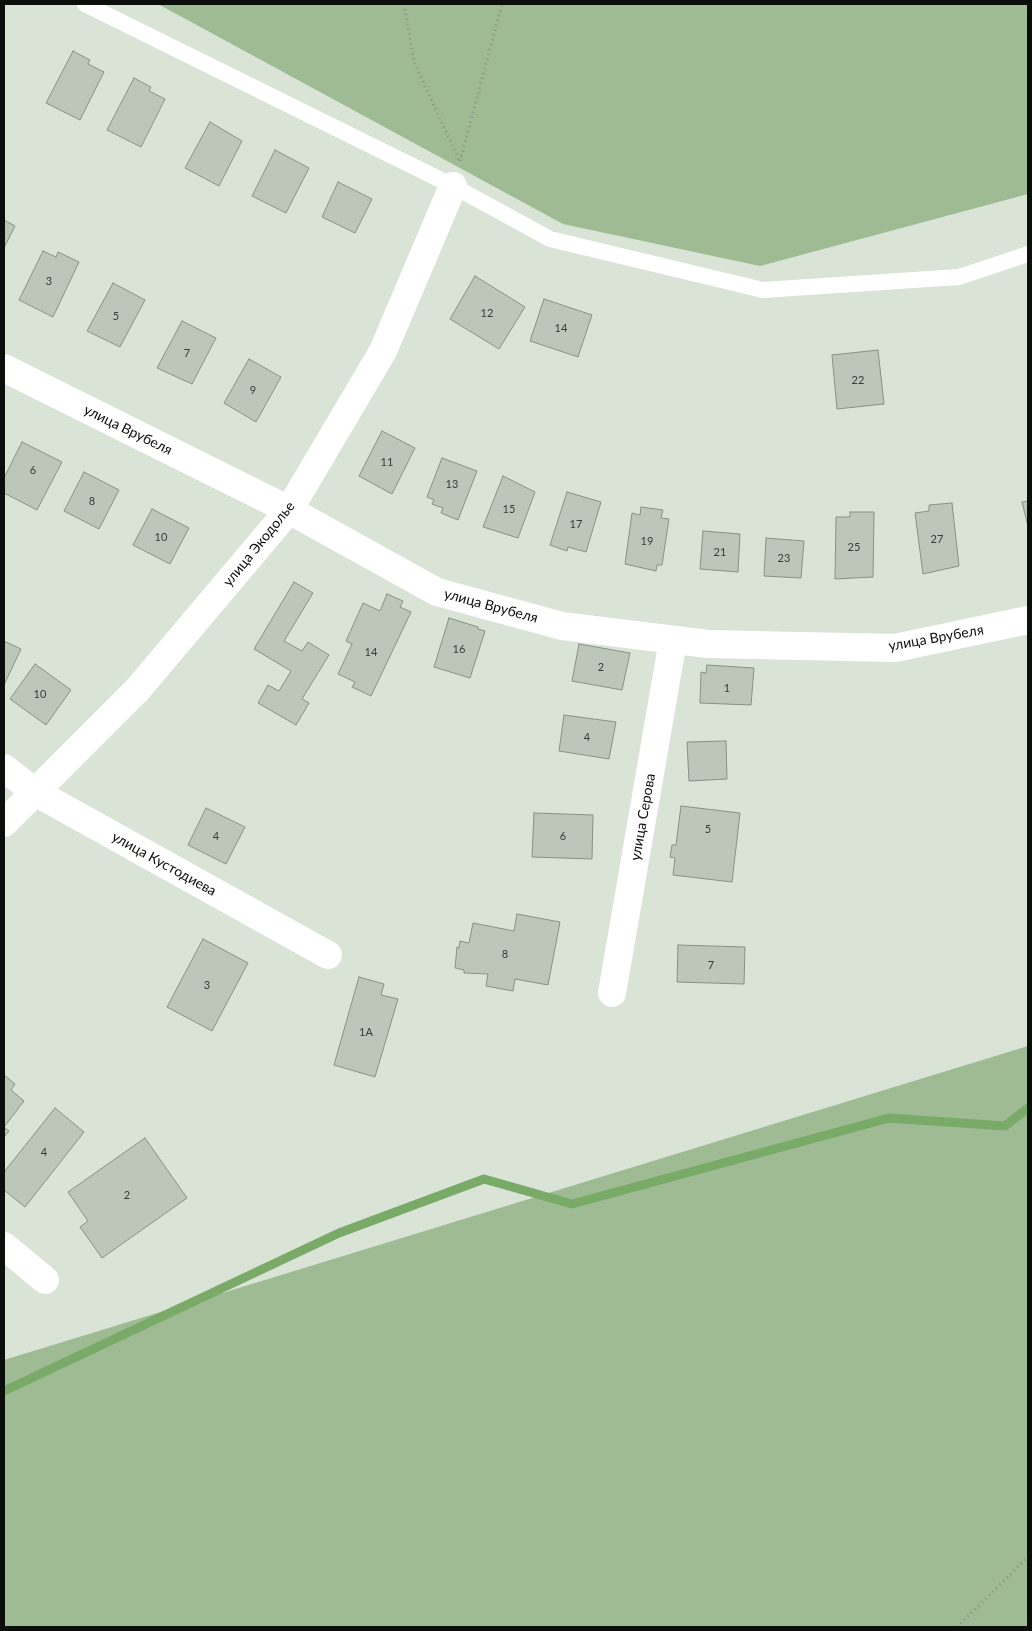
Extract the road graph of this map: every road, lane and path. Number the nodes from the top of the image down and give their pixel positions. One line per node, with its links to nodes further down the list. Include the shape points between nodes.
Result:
1 (85, 4): 4 (lane)
2 (404, 4): 4 (path, via 414,62)
3 (502, 4): 4 (path)
4 (456, 174): 5 (lane, via 550,239 763,290 959,276); 7 (street, улица Экодолье, via 383,351)
5 (1028, 254)
6 (4, 368): 7 (street, улица Врубеля)
7 (290, 510): 9 (street, улица Врубеля, via 437,592 562,626); 11 (street, улица Экодолье, via 138,689)
8 (1028, 620): 9 (street, улица Врубеля, via 895,648 708,644)
9 (673, 640): 14 (street, улица Серова)
10 (4, 768): 11 (street, улица Кустодиева)
11 (35, 792): 12 (street, улица Экодолье); 13 (street, улица Кустодиева)
12 (4, 822)
13 (328, 955)
14 (612, 993)
15 (4, 1246): 16 (street)
16 (45, 1280)
17 (1028, 1557): 18 (path)
18 (957, 1627)

